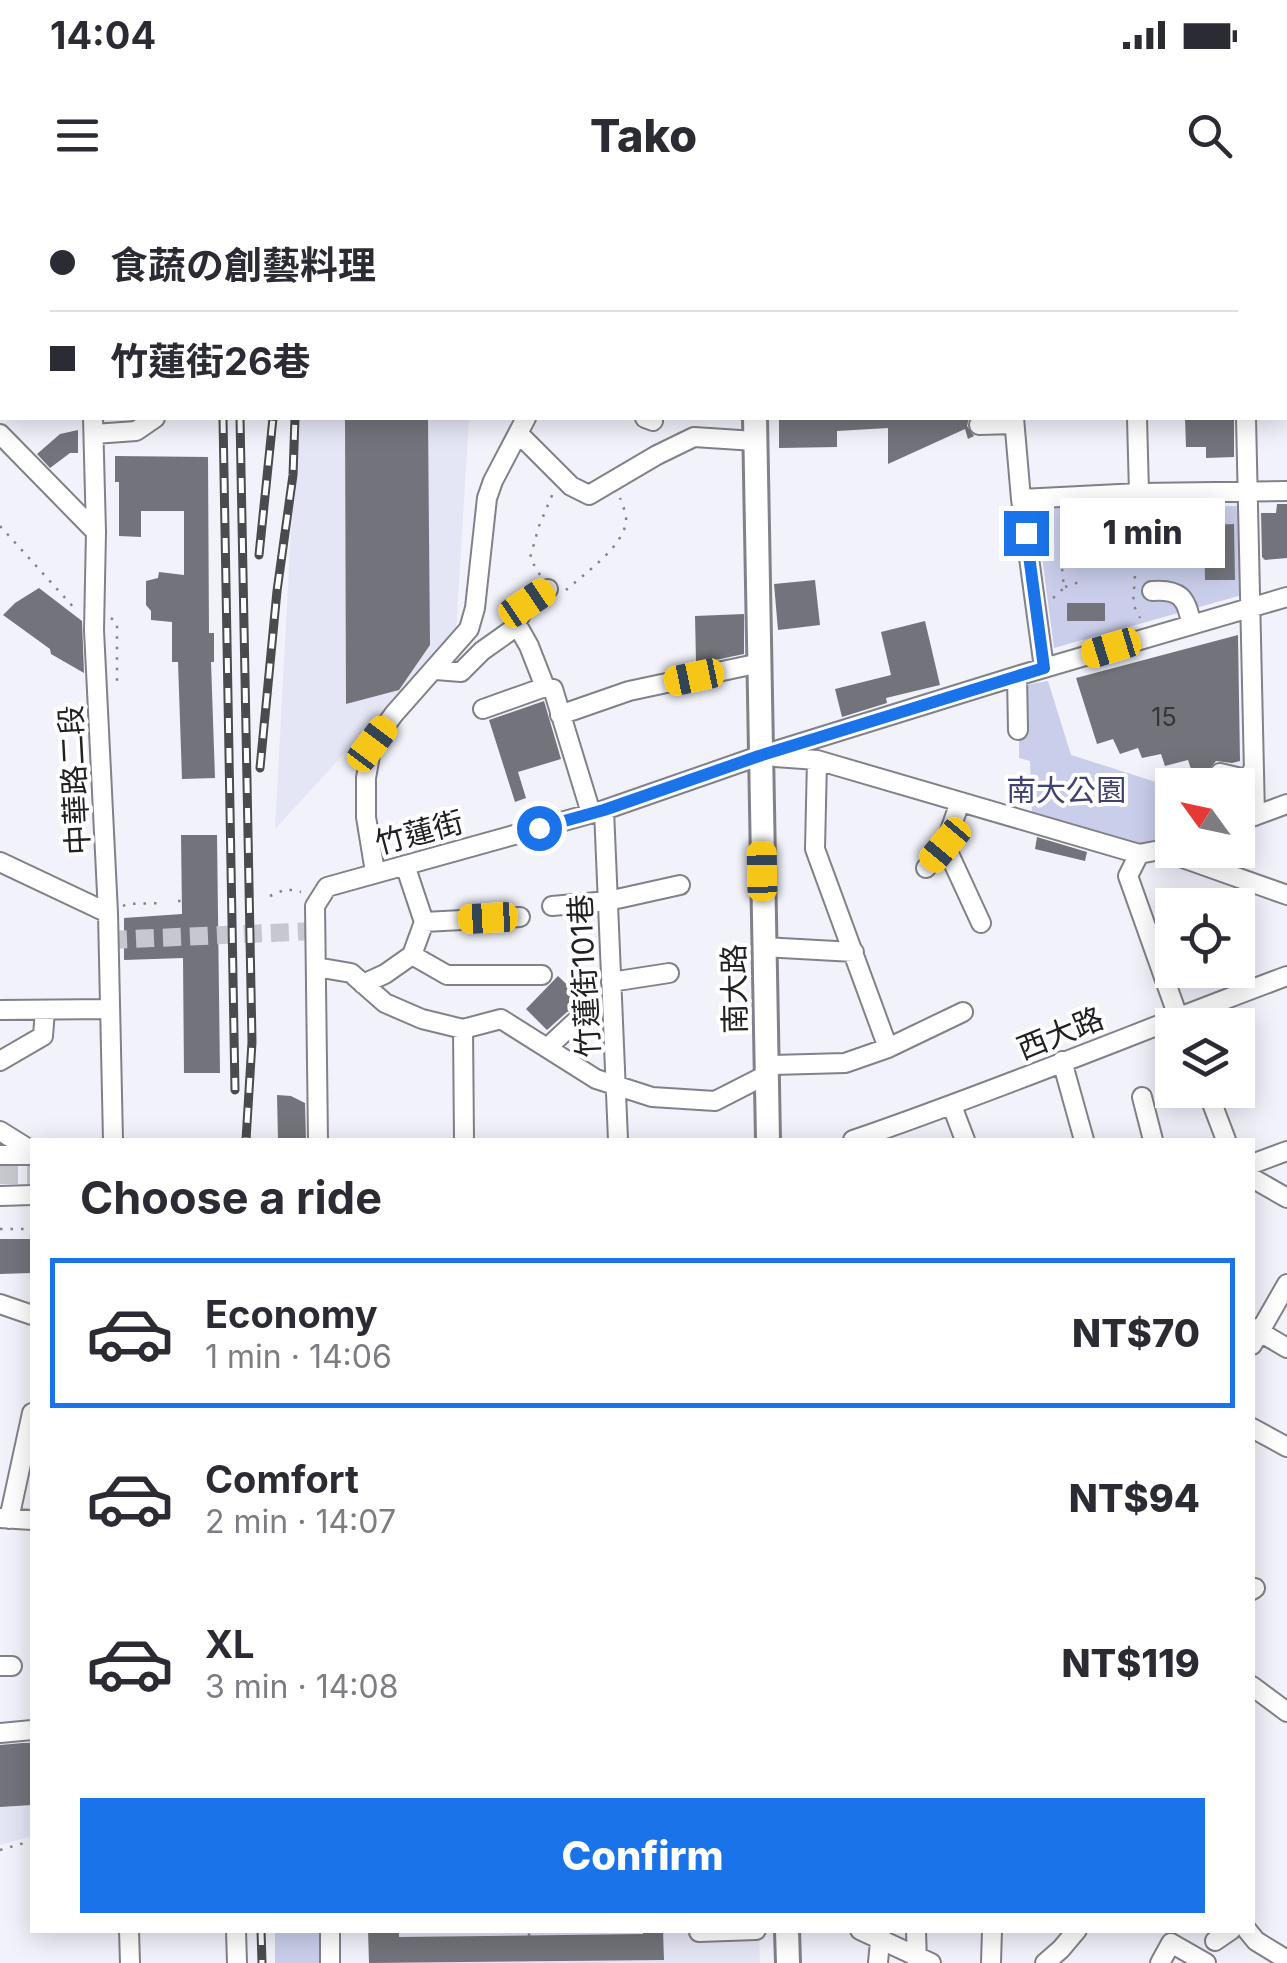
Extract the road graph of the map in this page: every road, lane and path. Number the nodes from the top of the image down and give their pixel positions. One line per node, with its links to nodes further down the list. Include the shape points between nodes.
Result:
1 (152, 420): 7 (street, via 136,432)
2 (1137, 420): 14 (street)
3 (1246, 420): 12 (street)
4 (1014, 421): 6 (street); 15 (street)
5 (522, 425): 13 (street, via 571,486); 39 (street, via 486,498 470,629)
6 (979, 425)
7 (94, 426): 17 (street, 中華路二段)
8 (755, 429): 10 (street, via 694,437); 37 (main road, 南大路)
9 (0, 434): 17 (street)
10 (608, 484): 13 (street); 25 (path, via 627,520 621,536 560,595)
11 (1287, 491): 12 (street)
12 (1246, 492): 14 (street); 31 (street)
13 (586, 494): 25 (path, via 552,493 547,504 530,558)
14 (1139, 494): 15 (street); 18 (path)
15 (1021, 499): 38 (street)
16 (0, 526): 30 (path)
17 (96, 532): 36 (street, 中華路二段)
18 (1135, 535): 19 (path); 24 (path, via 1086,524 1066,542)
19 (1134, 545)
20 (1110, 564): 21 (path)
21 (1127, 564)
22 (1135, 576): 32 (path, via 1133,604)
23 (1079, 582): 24 (path)
24 (1064, 588): 29 (path)
25 (546, 590): 34 (street, via 527,603)
26 (1152, 591): 35 (street, via 1182,598)
27 (76, 594): 30 (path)
28 (1287, 597): 31 (street, 竹蓮街)
29 (1052, 600)
30 (68, 601): 36 (path)
31 (1250, 607): 35 (street, 竹蓮街); 48 (street)
32 (1140, 618)
33 (111, 619): 41 (path)
34 (516, 623): 39 (street, via 461,672); 42 (street, 竹蓮街101巷)
35 (1190, 624): 38 (street, 竹蓮街)
36 (94, 630): 69 (street, 中華路二段)
37 (760, 663): 44 (street, via 630,691); 46 (main road, 南大路)
38 (1044, 668): 40 (street, 竹蓮街)
39 (436, 670): 60 (street, via 372,744 366,817)
40 (1018, 676): 45 (street); 46 (street, 竹蓮街)
41 (116, 684)
42 (544, 687): 43 (street); 44 (street, 竹蓮街101巷, via 553,689)
43 (483, 710)
44 (560, 715): 51 (street, 竹蓮街101巷)
45 (1018, 730)
46 (759, 756): 47 (street); 51 (street, 竹蓮街); 72 (main road, 南大路)
47 (816, 760): 49 (street); 73 (street, via 815,849)
48 (1254, 768)
49 (960, 802): 53 (street); 55 (street)
50 (1287, 804): 52 (street)
51 (598, 812): 57 (street, 竹蓮街); 65 (street, 竹蓮街101巷)
52 (1255, 816)
53 (945, 845): 58 (street); 71 (street)
54 (1155, 850): 55 (street)
55 (1139, 854): 81 (street, via 1128,876)
56 (0, 862): 69 (street)
57 (405, 865): 60 (street, 竹蓮街); 70 (street)
58 (926, 868)
59 (1217, 868): 63 (street)
60 (375, 872): 75 (street, 竹蓮街, via 327,887 315,906)
61 (680, 885): 65 (street)
62 (286, 889): 64 (path)
63 (1287, 895)
64 (270, 896)
65 (608, 901): 67 (street); 79 (street, 竹蓮街101巷)
66 (162, 904): 69 (path, via 127,904)
67 (552, 906)
68 (520, 917): 70 (street)
69 (114, 922): 83 (street, 中華路二段)
70 (424, 922): 74 (street)
71 (981, 923)
72 (763, 947): 73 (street); 94 (main road, 南大路)
73 (854, 952): 91 (street)
74 (412, 955): 77 (street, via 447,975); 80 (street)
75 (316, 967): 80 (street, via 352,973); 101 (street, 竹蓮街)
76 (669, 973): 79 (street)
77 (542, 974)
78 (1287, 976): 82 (street, 西大路)
79 (611, 982): 95 (street, 竹蓮街101巷)
80 (363, 984): 89 (street, via 385,1003)
81 (1174, 1008)
82 (1210, 1008)
83 (110, 1009): 85 (street); 100 (street, 中華路二段)
84 (0, 1010): 85 (street)
85 (45, 1010): 92 (street, via 43,1036)
86 (963, 1012): 91 (street)
87 (575, 1022): 90 (street)
88 (1155, 1029): 93 (street, 西大路)
89 (463, 1030): 90 (street, via 501,1019); 102 (street)
90 (547, 1048): 95 (street)
91 (888, 1048): 94 (street, via 844,1063 773,1065)
92 (0, 1061)
93 (1062, 1061): 97 (street, 西大路); 107 (street)
94 (766, 1076): 95 (street, via 715,1101 652,1097); 104 (main road, 南大路)
95 (616, 1085): 103 (street, 竹蓮街101巷)
96 (1142, 1097): 108 (street)
97 (952, 1106): 105 (street, 西大路); 106 (street)
98 (1213, 1108): 109 (street)
99 (0, 1131): 111 (street)
100 (113, 1138)
101 (318, 1138)
102 (464, 1138)
103 (618, 1138)
104 (768, 1138)
105 (859, 1138)
106 (964, 1138)
107 (1083, 1138)
108 (1152, 1138)
109 (1225, 1138)
110 (1287, 1151): 114 (street)
111 (30, 1152)
112 (30, 1153): 113 (street)
113 (0, 1155)
114 (1255, 1163)
115 (1255, 1180): 118 (street)
116 (0, 1196): 117 (street)
117 (30, 1196)
118 (1287, 1198)
119 (30, 1228): 120 (path)
120 (0, 1229)
121 (1287, 1284): 124 (street)
122 (0, 1304): 123 (street)
123 (30, 1314)
124 (1255, 1335): 125 (street)
125 (1287, 1348)
126 (30, 1420): 129 (street)
127 (1255, 1430): 128 (street)
128 (1287, 1446)
129 (4, 1518): 130 (street)
130 (30, 1520)
131 (1255, 1688): 132 (street)
132 (1287, 1712)
133 (30, 1730): 134 (street)
134 (0, 1733)
135 (30, 1841): 136 (path)
136 (0, 1850)
137 (129, 1933): 148 (street)
138 (236, 1933): 149 (street)
139 (330, 1933): 150 (street)
140 (787, 1933): 151 (main road)
141 (916, 1933): 147 (street)
142 (992, 1933): 153 (street)
143 (1074, 1933): 154 (street)
144 (1249, 1933): 146 (street)
145 (881, 1934): 147 (street); 152 (street)
146 (1287, 1960)
147 (921, 1961)
148 (130, 1963)
149 (237, 1963)
150 (330, 1963)
151 (788, 1963)
152 (878, 1963)
153 (992, 1963)
154 (1045, 1963)
155 (1160, 1963): 156 (street, via 1171,1943)
156 (1206, 1963)

